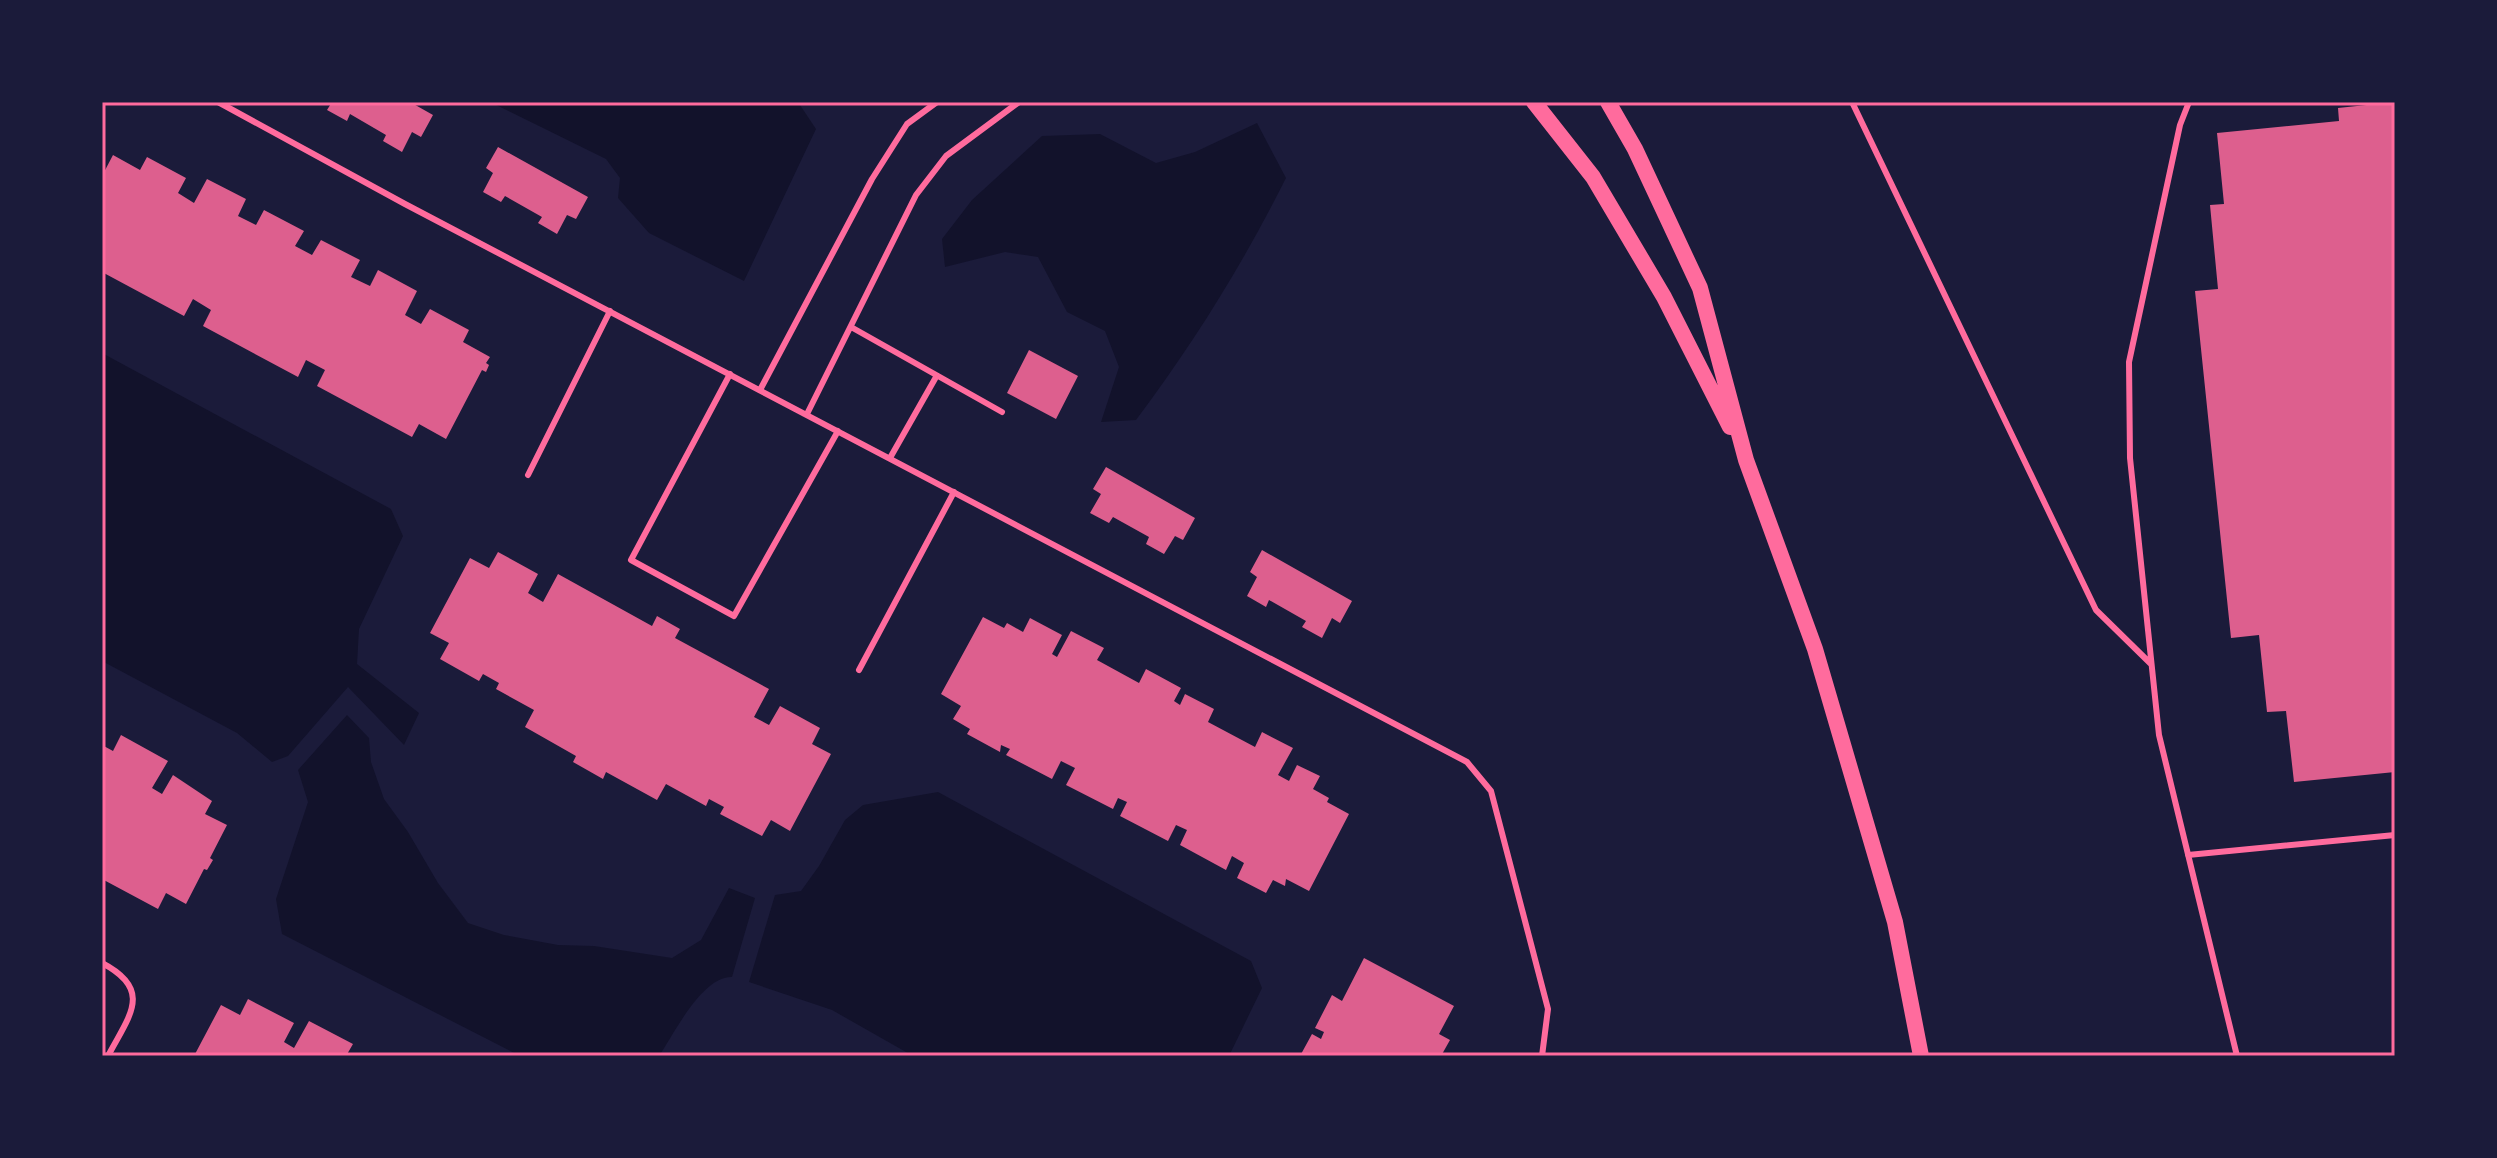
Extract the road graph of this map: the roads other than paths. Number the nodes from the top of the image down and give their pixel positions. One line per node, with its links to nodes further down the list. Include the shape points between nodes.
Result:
1 (218, 102): 8 (lane)
2 (937, 102): 12 (lane, via 907,124 872,179)
3 (1019, 102): 9 (lane, via 946,156 916,195)
4 (1534, 102): 17 (main road, via 1593,177 1664,297)
5 (1608, 102): 17 (main road, via 1700,288)
6 (1852, 102): 20 (lane, via 2096,610)
7 (2189, 102): 20 (lane, via 2129,362 2130,458)
8 (610, 311): 10 (lane); 18 (lane)
9 (851, 327): 11 (lane); 14 (lane)
10 (730, 374): 12 (lane); 15 (lane, via 631,560 734,616)
11 (936, 377): 13 (lane); 16 (lane)
12 (760, 390): 14 (lane)
13 (1002, 412)
14 (807, 414): 15 (lane)
15 (838, 431): 16 (lane)
16 (890, 458): 19 (lane)
17 (1746, 460): 27 (main road, via 1815,649 1895,922)
18 (528, 475)
19 (954, 492): 21 (lane); 26 (lane, via 1467,762 1491,791 1548,1009)
20 (2152, 664): 23 (lane, via 2159,735)
21 (859, 670)
22 (2395, 835): 23 (lane)
23 (2188, 855): 28 (lane)
24 (102, 963): 25 (lane, via 122,974 132,990 132,1009)
25 (108, 1056)
26 (1542, 1056)
27 (1921, 1056)
28 (2237, 1056)

